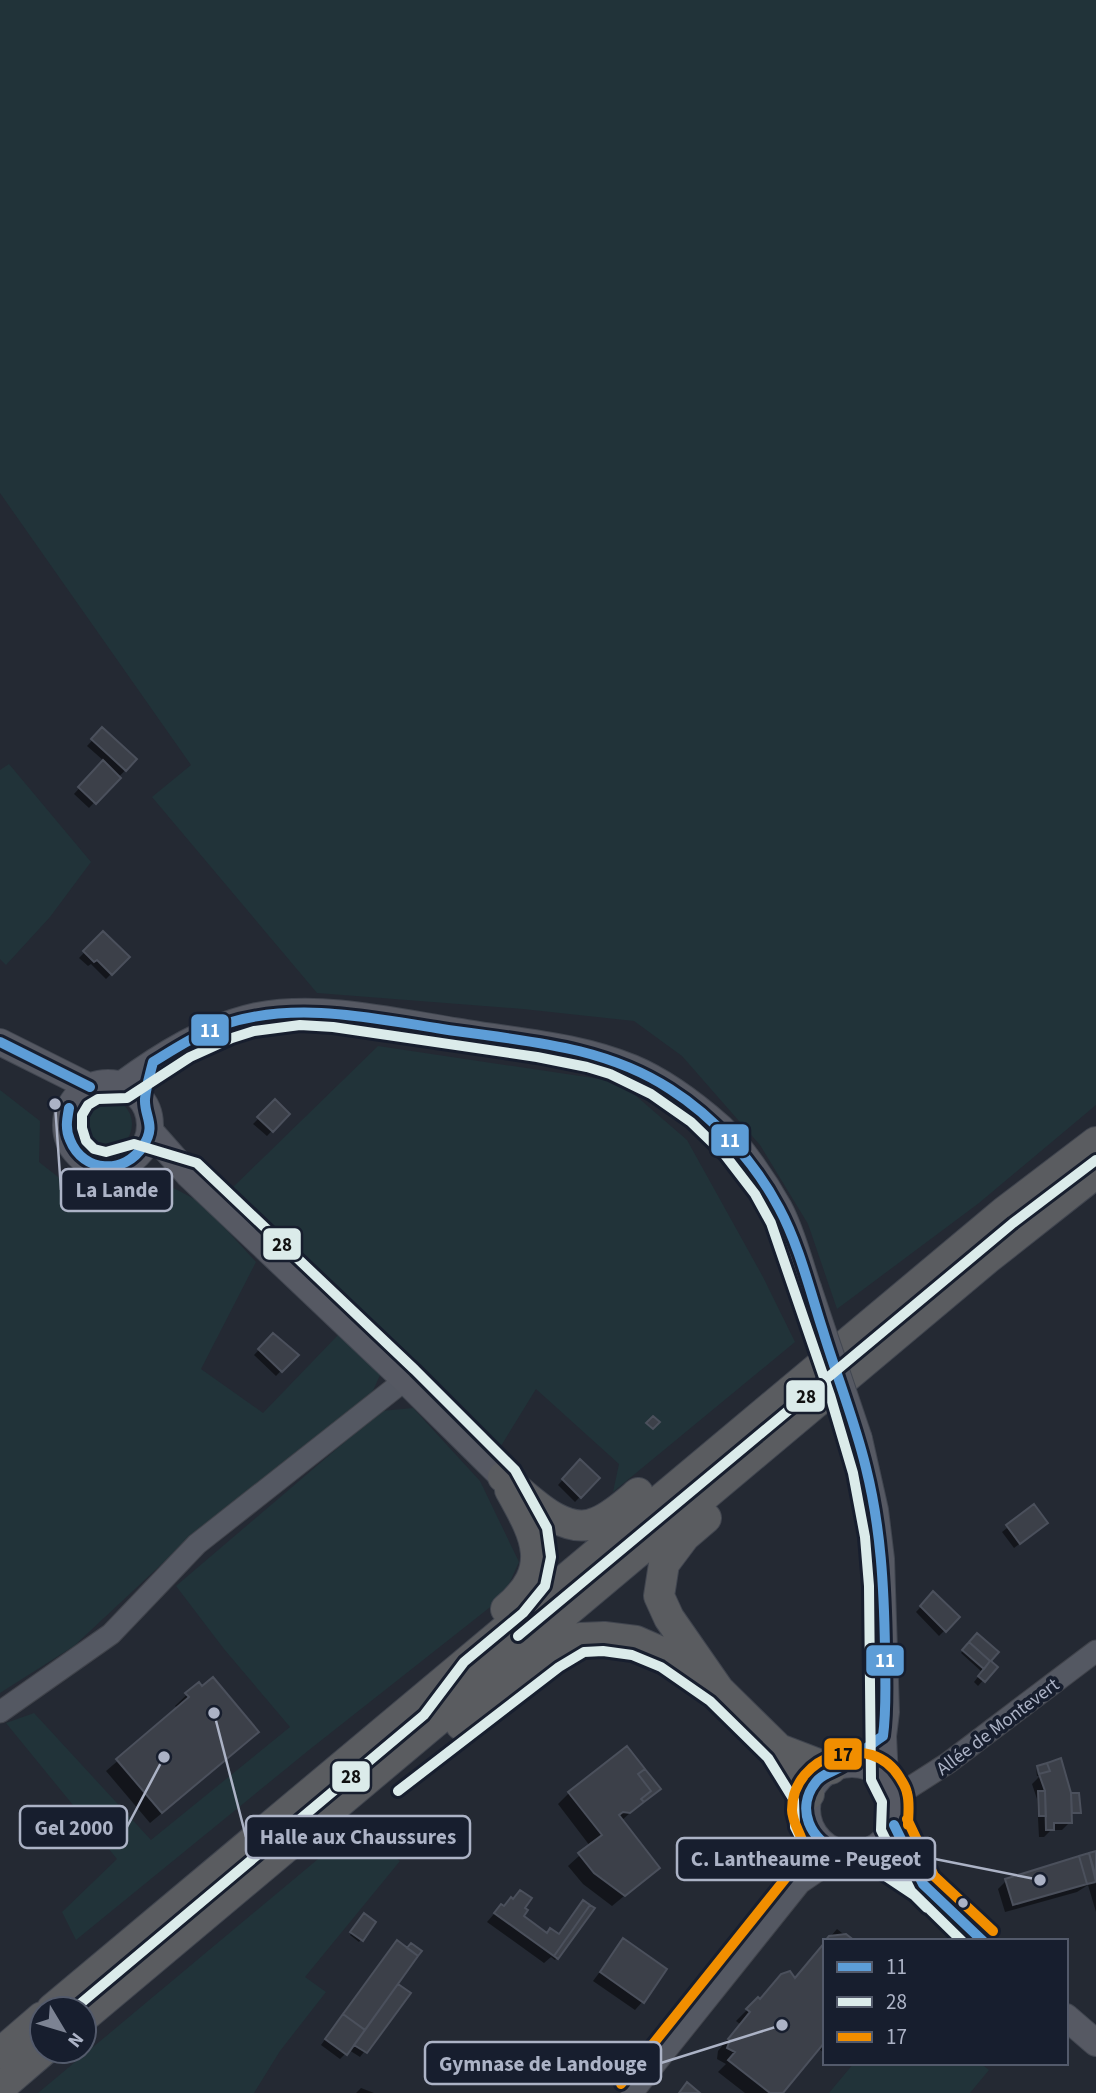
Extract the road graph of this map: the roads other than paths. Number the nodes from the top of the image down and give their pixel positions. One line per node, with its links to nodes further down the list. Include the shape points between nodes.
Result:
1 (11, 1047): 4 (main road); 6 (main road)
2 (153, 1062): 3 (main road); 5 (main road); 20 (main road, bridge, via 227,1024 258,1016 298,1011 348,1015 585,1052 633,1068 721,1128 780,1209 859,1439 881,1559)
3 (121, 1085): 4 (main road); 5 (main road, via 135,1092)
4 (90, 1087): 6 (main road, via 78,1094)
5 (144, 1104): 7 (main road)
6 (69, 1108): 9 (main road, via 66,1133 81,1158 103,1167)
7 (149, 1131): 9 (main road, via 145,1145); 11 (main road)
8 (1096, 1142): 14 (highway, via 1004,1212)
9 (133, 1158): 11 (main road)
10 (1096, 1173): 12 (highway)
11 (188, 1174): 13 (main road)
12 (987, 1259): 17 (highway, via 913,1340 685,1536 664,1564 659,1596); 25 (highway)
13 (405, 1380): 15 (main road); 19 (street, via 197,1544 111,1634)
14 (771, 1406): 15 (highway, via 711,1435 596,1523 578,1527 557,1519); 18 (highway)
15 (503, 1477): 18 (highway, via 533,1531 537,1556 532,1580 513,1603 454,1652)
16 (1096, 1651): 23 (street, Allée de Montevert, via 948,1763)
17 (719, 1690): 21 (highway); 25 (highway, via 668,1655 636,1641 580,1638 375,1790)
18 (415, 1704): 33 (highway)
19 (0, 1712)
20 (883, 1735): 22 (main road); 23 (main road)
21 (779, 1749): 22 (highway); 24 (highway)
22 (839, 1767): 23 (main road, via 866,1766); 24 (main road, via 819,1778)
23 (890, 1788): 26 (main road, via 897,1810)
24 (809, 1794): 27 (main road, via 806,1812)
25 (338, 1804): 34 (highway)
26 (894, 1825): 28 (main road); 31 (main road)
27 (815, 1836): 29 (main road); 30 (street)
28 (872, 1850): 29 (main road); 31 (main road)
29 (839, 1853): 30 (street)
30 (800, 1883): 41 (street)
31 (923, 1884): 32 (main road)
32 (981, 1939)
33 (69, 1995)
34 (98, 2005)
35 (1068, 2019): 37 (main road)
36 (28, 2029): 38 (highway)
37 (1096, 2043)
38 (0, 2053)
39 (28, 2064): 40 (highway)
40 (0, 2088)
41 (632, 2093)

